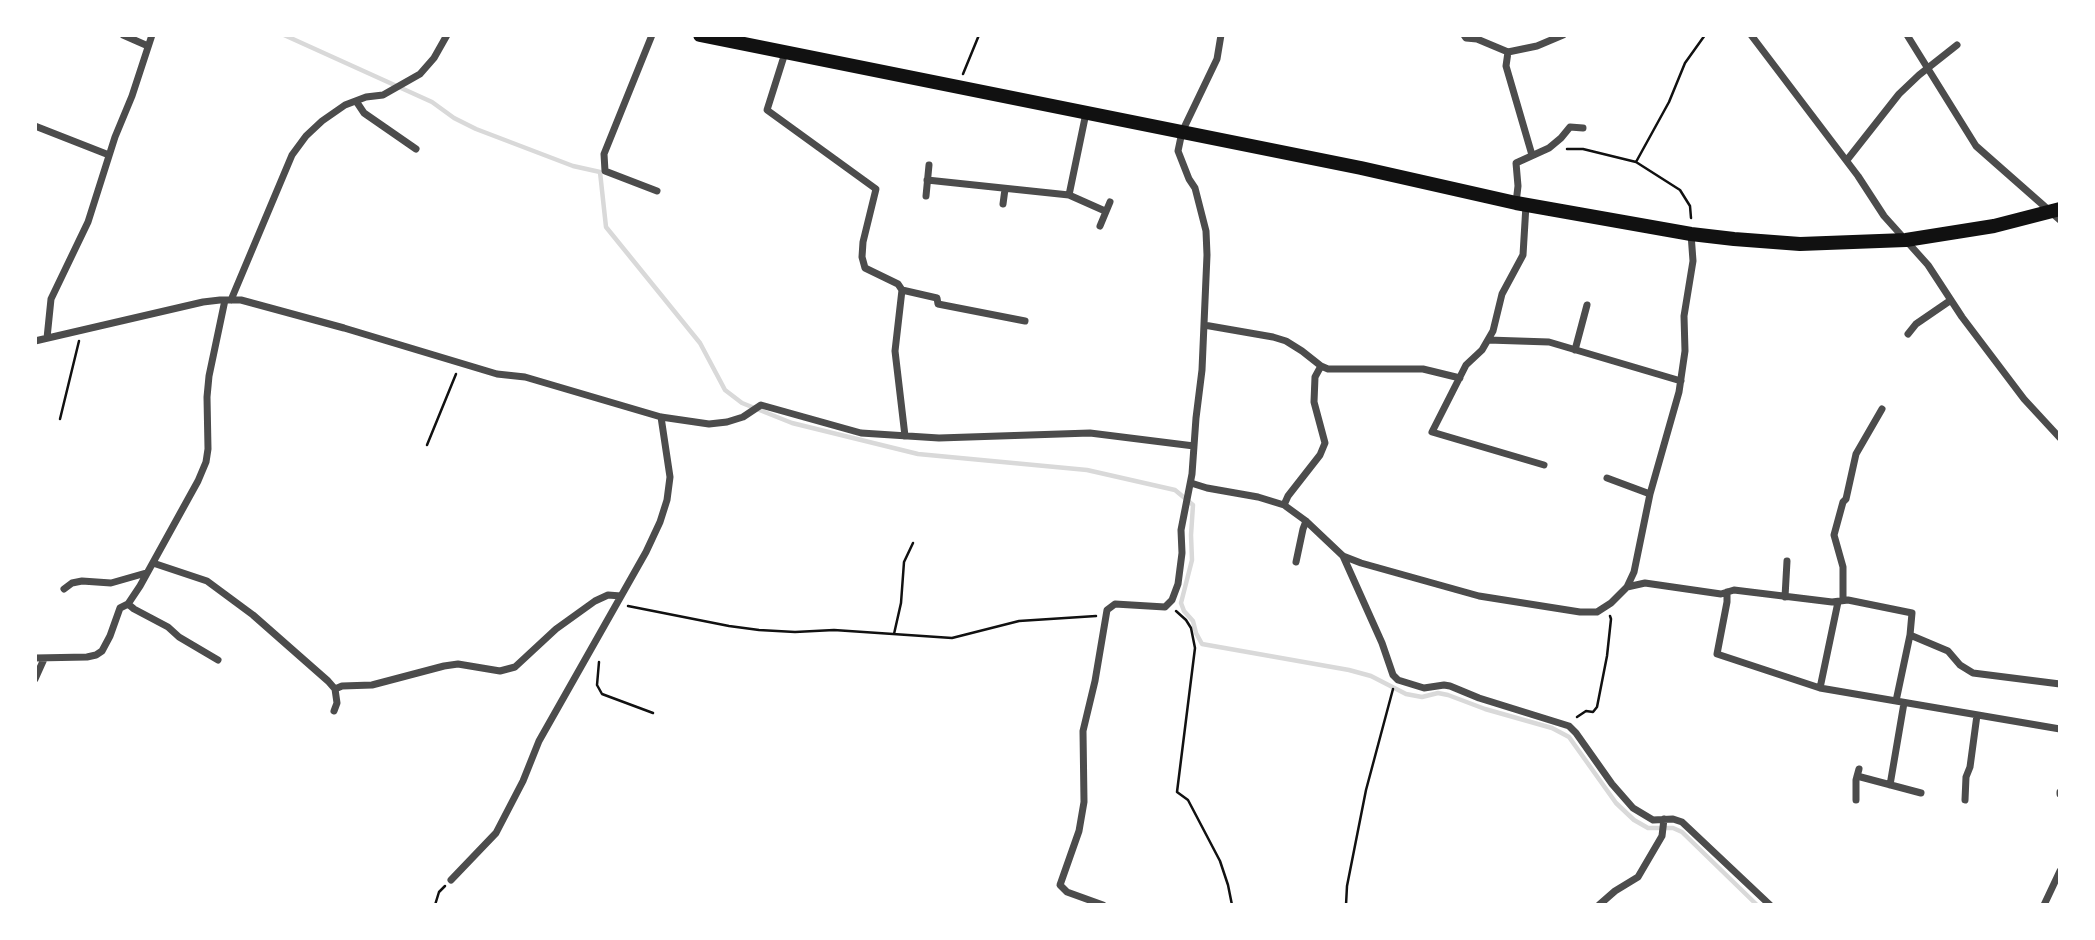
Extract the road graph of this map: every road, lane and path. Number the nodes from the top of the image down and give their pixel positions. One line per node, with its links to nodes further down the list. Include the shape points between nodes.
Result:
1 (123, 35): 14 (street)
2 (152, 35): 14 (street)
3 (447, 35): 19 (street, via 421,74 383,94)
4 (652, 35): 33 (street, via 604,154 605,171)
5 (700, 35): 15 (highway)
6 (979, 35): 18 (path)
7 (1220, 35): 23 (street, via 1217,59)
8 (1464, 35): 16 (street)
9 (1563, 35): 16 (street)
10 (1705, 35): 29 (path, via 1685,63)
11 (1752, 35): 28 (street)
12 (1907, 35): 17 (street)
13 (1957, 45): 17 (street)
14 (148, 46): 26 (street)
15 (786, 52): 18 (highway); 44 (street, via 767,110 876,189 862,257 865,268)
16 (1508, 52): 27 (street, via 1506,66)
17 (1927, 69): 28 (street, via 1899,94); 40 (street, via 1976,146)
18 (957, 87): 20 (highway)
19 (356, 101): 25 (street, via 364,113); 45 (street, via 322,121 292,155)
20 (1086, 113): 23 (highway); 34 (street)
21 (35, 126): 26 (street)
22 (1583, 128): 24 (street, via 1570,127)
23 (1182, 132): 37 (highway); 49 (street, via 1178,151 1195,188 1206,231)
24 (1549, 148): 27 (street); 29 (path, via 1583,149)
25 (416, 149)
26 (109, 155): 52 (street, via 88,222 51,299)
27 (1532, 155): 37 (street, via 1516,163)
28 (1847, 160): 43 (street)
29 (1636, 162): 42 (path, via 1680,190 1691,212)
30 (929, 165): 31 (street)
31 (927, 180): 32 (street); 35 (street)
32 (1005, 189): 34 (street); 38 (street)
33 (657, 191)
34 (1069, 195): 39 (street)
35 (926, 196)
36 (1110, 201): 39 (street)
37 (1521, 203): 42 (highway); 53 (street, via 1523,255 1502,294)
38 (1003, 204)
39 (1105, 211): 41 (street)
40 (2056, 213): 43 (highway)
41 (1100, 226)
42 (1691, 234): 43 (highway, via 1800,244); 59 (street, via 1693,261)
43 (1906, 240): 46 (street)
44 (902, 290): 48 (street, via 937,298 938,304); 63 (street, via 895,351)
45 (228, 300): 50 (street); 56 (street); 77 (street, via 209,376 206,461)
46 (1951, 300): 51 (street); 64 (street, via 2024,399)
47 (1587, 305): 55 (street)
48 (1025, 321)
49 (1204, 325): 57 (street, via 1286,341); 66 (street)
50 (76, 332): 52 (street); 62 (path, via 79,344)
51 (1908, 334)
52 (47, 338): 54 (street)
53 (1488, 340): 55 (street, via 1549,342); 58 (street)
54 (35, 341)
55 (1575, 350): 59 (street)
56 (461, 363): 61 (street); 65 (path)
57 (1321, 366): 58 (street, via 1423,369); 71 (street, via 1315,377 1314,402 1325,443)
58 (1460, 378): 67 (street, via 1432,432)
59 (1681, 381): 70 (street)
60 (1881, 410): 84 (street, via 1856,454 1834,535 1843,567)
61 (662, 417): 63 (street, via 727,422 761,405 861,433); 83 (street, via 670,477 667,500 646,552)
62 (60, 419)
63 (905, 436): 66 (street, via 1090,433)
64 (2060, 438)
65 (427, 445)
66 (1194, 446): 69 (street)
67 (1544, 465)
68 (1607, 478): 70 (street)
69 (1191, 483): 71 (street); 86 (street, via 1181,530 1178,584)
70 (1650, 494): 79 (street)
71 (1284, 505): 72 (street)
72 (1306, 522): 74 (street); 76 (street)
73 (913, 543): 89 (path, via 904,562)
74 (1343, 556): 87 (street, via 1479,596 1580,612); 96 (street)
75 (1787, 561): 82 (street)
76 (1296, 562)
77 (153, 563): 78 (street); 99 (street, via 207,581 225,593)
78 (146, 573): 80 (street, via 111,583 82,581); 85 (street)
79 (1627, 587): 81 (street, via 1646,583); 87 (street)
80 (64, 589)
81 (1727, 592): 82 (street); 98 (street, via 1717,654)
82 (1785, 597): 84 (street)
83 (619, 599): 89 (path, via 759,630); 91 (street); 99 (street, via 608,595 595,601 515,667 500,671 458,664)
84 (1840, 601): 90 (street, via 1912,613); 98 (street)
85 (128, 604): 93 (street, via 120,608 110,636 96,655); 94 (street)
86 (1168, 604): 88 (street, via 1115,604); 115 (path, via 1191,628 1195,648 1177,792 1188,800 1220,861)
87 (1604, 607): 104 (path, via 1611,619 1597,707)
88 (1106, 615): 89 (path, via 1034,618 951,638); 114 (street, via 1083,730 1084,802 1060,885)
89 (894, 634)
90 (1910, 635): 97 (street, via 1948,650 1973,673); 100 (street)
91 (598, 636): 102 (path, via 597,685 602,694); 112 (street, via 539,741 496,833)
92 (35, 658): 93 (street)
93 (44, 659): 95 (street)
94 (218, 660)
95 (35, 679)
96 (1398, 680): 104 (street, via 1424,688 1450,686); 116 (path, via 1366,790)
97 (2060, 684)
98 (1820, 688): 100 (street)
99 (335, 689): 101 (street)
100 (1900, 702): 103 (street); 106 (street)
101 (334, 711)
102 (653, 713)
103 (1977, 715): 105 (street); 109 (street)
104 (1569, 726): 110 (street, via 1633,808 1653,820)
105 (2060, 729)
106 (1890, 785): 107 (street); 108 (street, via 1858,772)
107 (1921, 793)
108 (1856, 800)
109 (1965, 800)
110 (1664, 819): 117 (street, via 1662,836 1638,877); 118 (street, via 1690,828)
111 (2060, 872): 119 (street)
112 (451, 880): 113 (path, via 439,892)
113 (435, 905)
114 (1103, 905)
115 (1232, 905)
116 (1346, 905)
117 (1600, 905)
118 (1770, 905)
119 (2043, 905)

